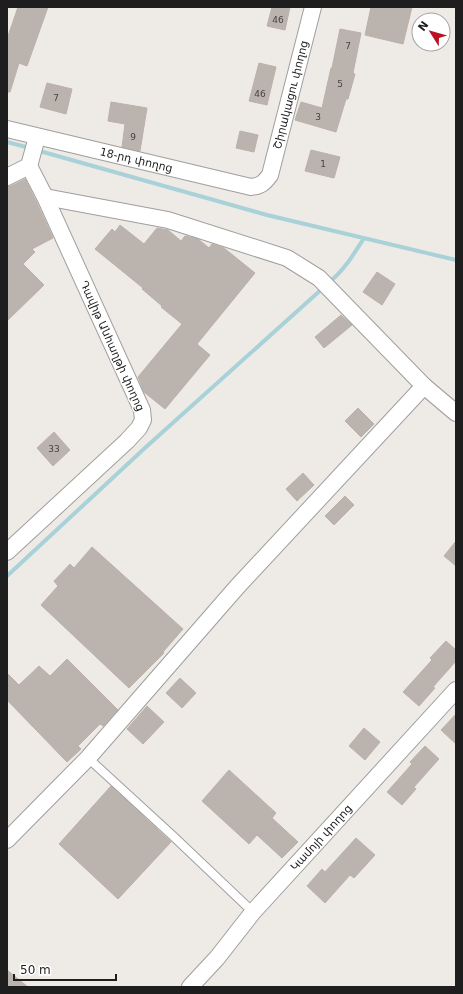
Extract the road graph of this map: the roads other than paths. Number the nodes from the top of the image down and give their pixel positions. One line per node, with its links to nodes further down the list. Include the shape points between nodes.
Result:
1 (313, 7): 6 (street, Շիրակացու փողոց, via 270,175)
2 (7, 129): 3 (street, 18-րդ փողոց)
3 (37, 137): 4 (street); 6 (street, 18-րդ փողոց, via 250,188)
4 (29, 166): 5 (street); 7 (street, Դավիթ Անհաղթի փողոց)
5 (7, 177)
6 (265, 182)
7 (45, 196): 8 (street, via 168,220 287,258 319,278); 10 (street, Դավիթ Անհաղթի փողոց, via 142,410 143,420 127,441)
8 (424, 386): 9 (street); 12 (street, via 237,587)
9 (456, 413)
10 (7, 552)
11 (456, 690): 14 (street, Կամոյի փողոց)
12 (88, 758): 13 (street); 14 (lane)
13 (7, 840)
14 (253, 912): 15 (street, Կամոյի փողոց, via 217,958)
15 (190, 987)

